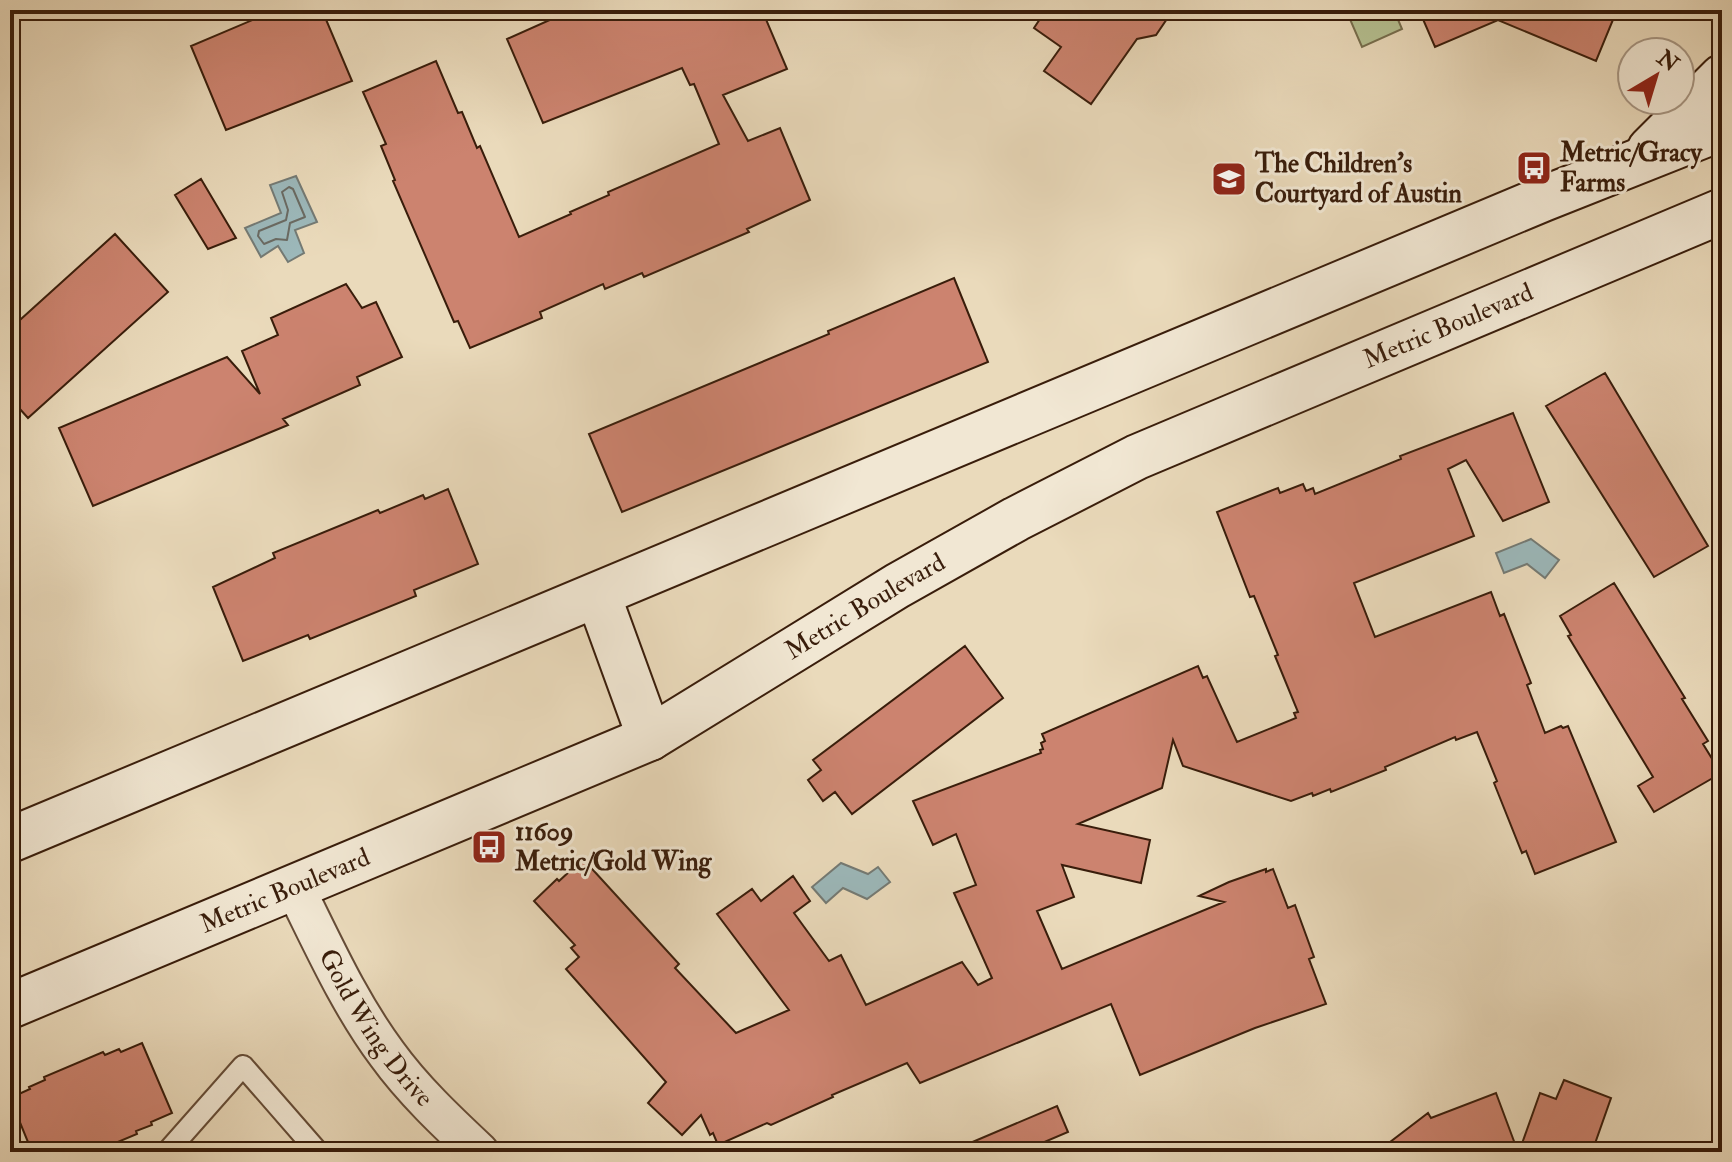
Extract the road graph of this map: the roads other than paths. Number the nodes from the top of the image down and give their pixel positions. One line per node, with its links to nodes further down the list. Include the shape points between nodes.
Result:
1 (1722, 77): 3 (main road)
2 (1722, 128): 3 (main road)
3 (1636, 164): 6 (main road)
4 (1722, 211): 5 (main road, Metric Boulevard)
5 (1702, 229): 7 (main road, Metric Boulevard, via 1137,457 897,586)
6 (598, 595): 7 (main road); 8 (main road)
7 (650, 738): 9 (main road, Metric Boulevard)
8 (10, 840)
9 (295, 888): 10 (main road, Metric Boulevard); 13 (street, Gold Wing Drive, via 353,1002 387,1055)
10 (10, 1006)
11 (167, 1152): 12 (lane, via 243,1066)
12 (318, 1152)
13 (479, 1152)

